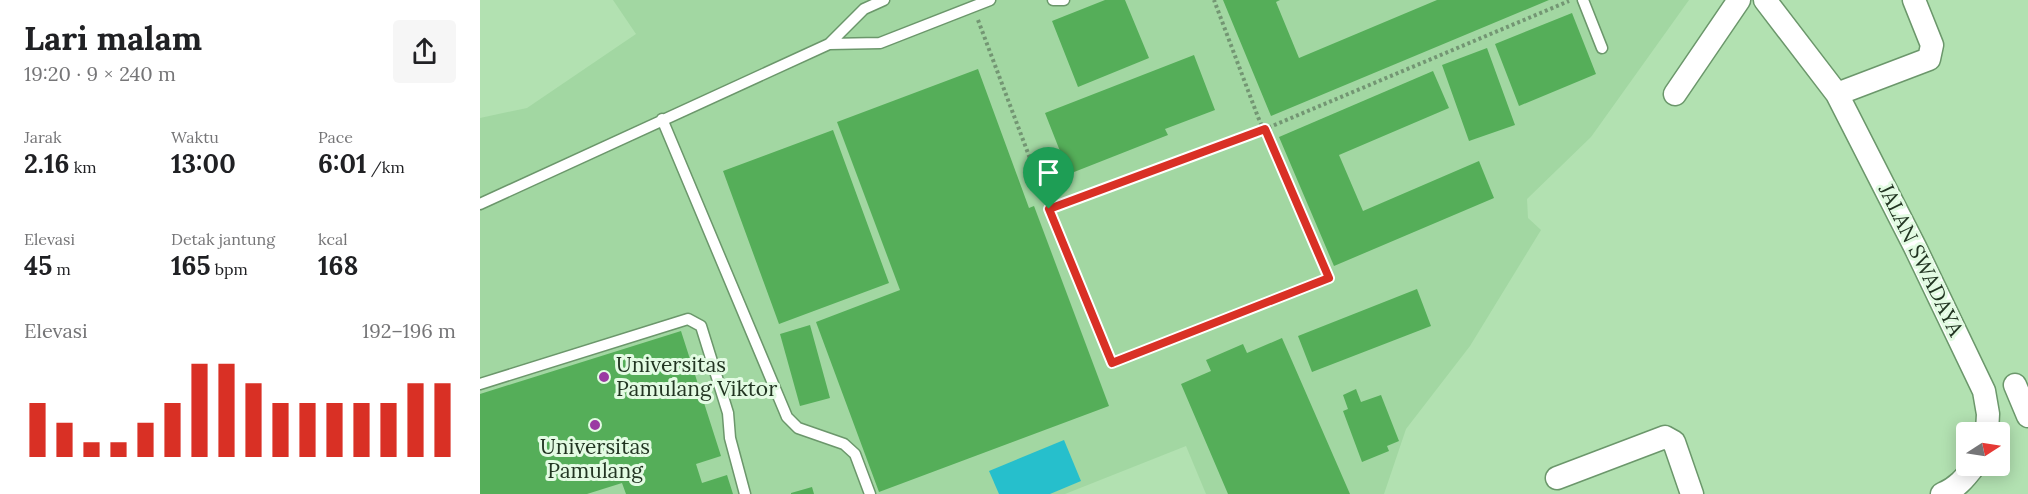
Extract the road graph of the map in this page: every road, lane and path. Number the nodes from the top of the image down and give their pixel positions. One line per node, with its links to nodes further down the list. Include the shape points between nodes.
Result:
1 (884, 0): 12 (lane, via 864,9)
2 (990, 0): 11 (lane)
3 (1053, 0): 4 (lane)
4 (1064, 0)
5 (1214, 0): 17 (path)
6 (1570, 0): 17 (path)
7 (1583, 0): 13 (lane)
8 (1739, 0): 14 (street)
9 (1765, 0): 15 (street, JALAN SWADAYA)
10 (1914, 0): 15 (street, via 1932,45 1929,59)
11 (973, 7): 12 (lane, via 880,44); 19 (path)
12 (830, 44): 16 (lane)
13 (1602, 48)
14 (1675, 94)
15 (1837, 94): 23 (street, JALAN SWADAYA, via 1984,391)
16 (662, 119): 18 (lane); 27 (lane, via 787,417 798,428 844,444 855,454)
17 (1265, 129): 19 (path); 19 (path, via 1329,278 1112,363)
18 (480, 204)
19 (1049, 209)
20 (480, 384): 26 (lane, via 688,319 701,326 728,413 729,438)
21 (2015, 385): 22 (street)
22 (2028, 416)
23 (1988, 422)
24 (1967, 476): 29 (street)
25 (1557, 478): 28 (street, via 1665,437 1674,442)
26 (745, 494)
27 (870, 494)
28 (1692, 494)
29 (1942, 494)

